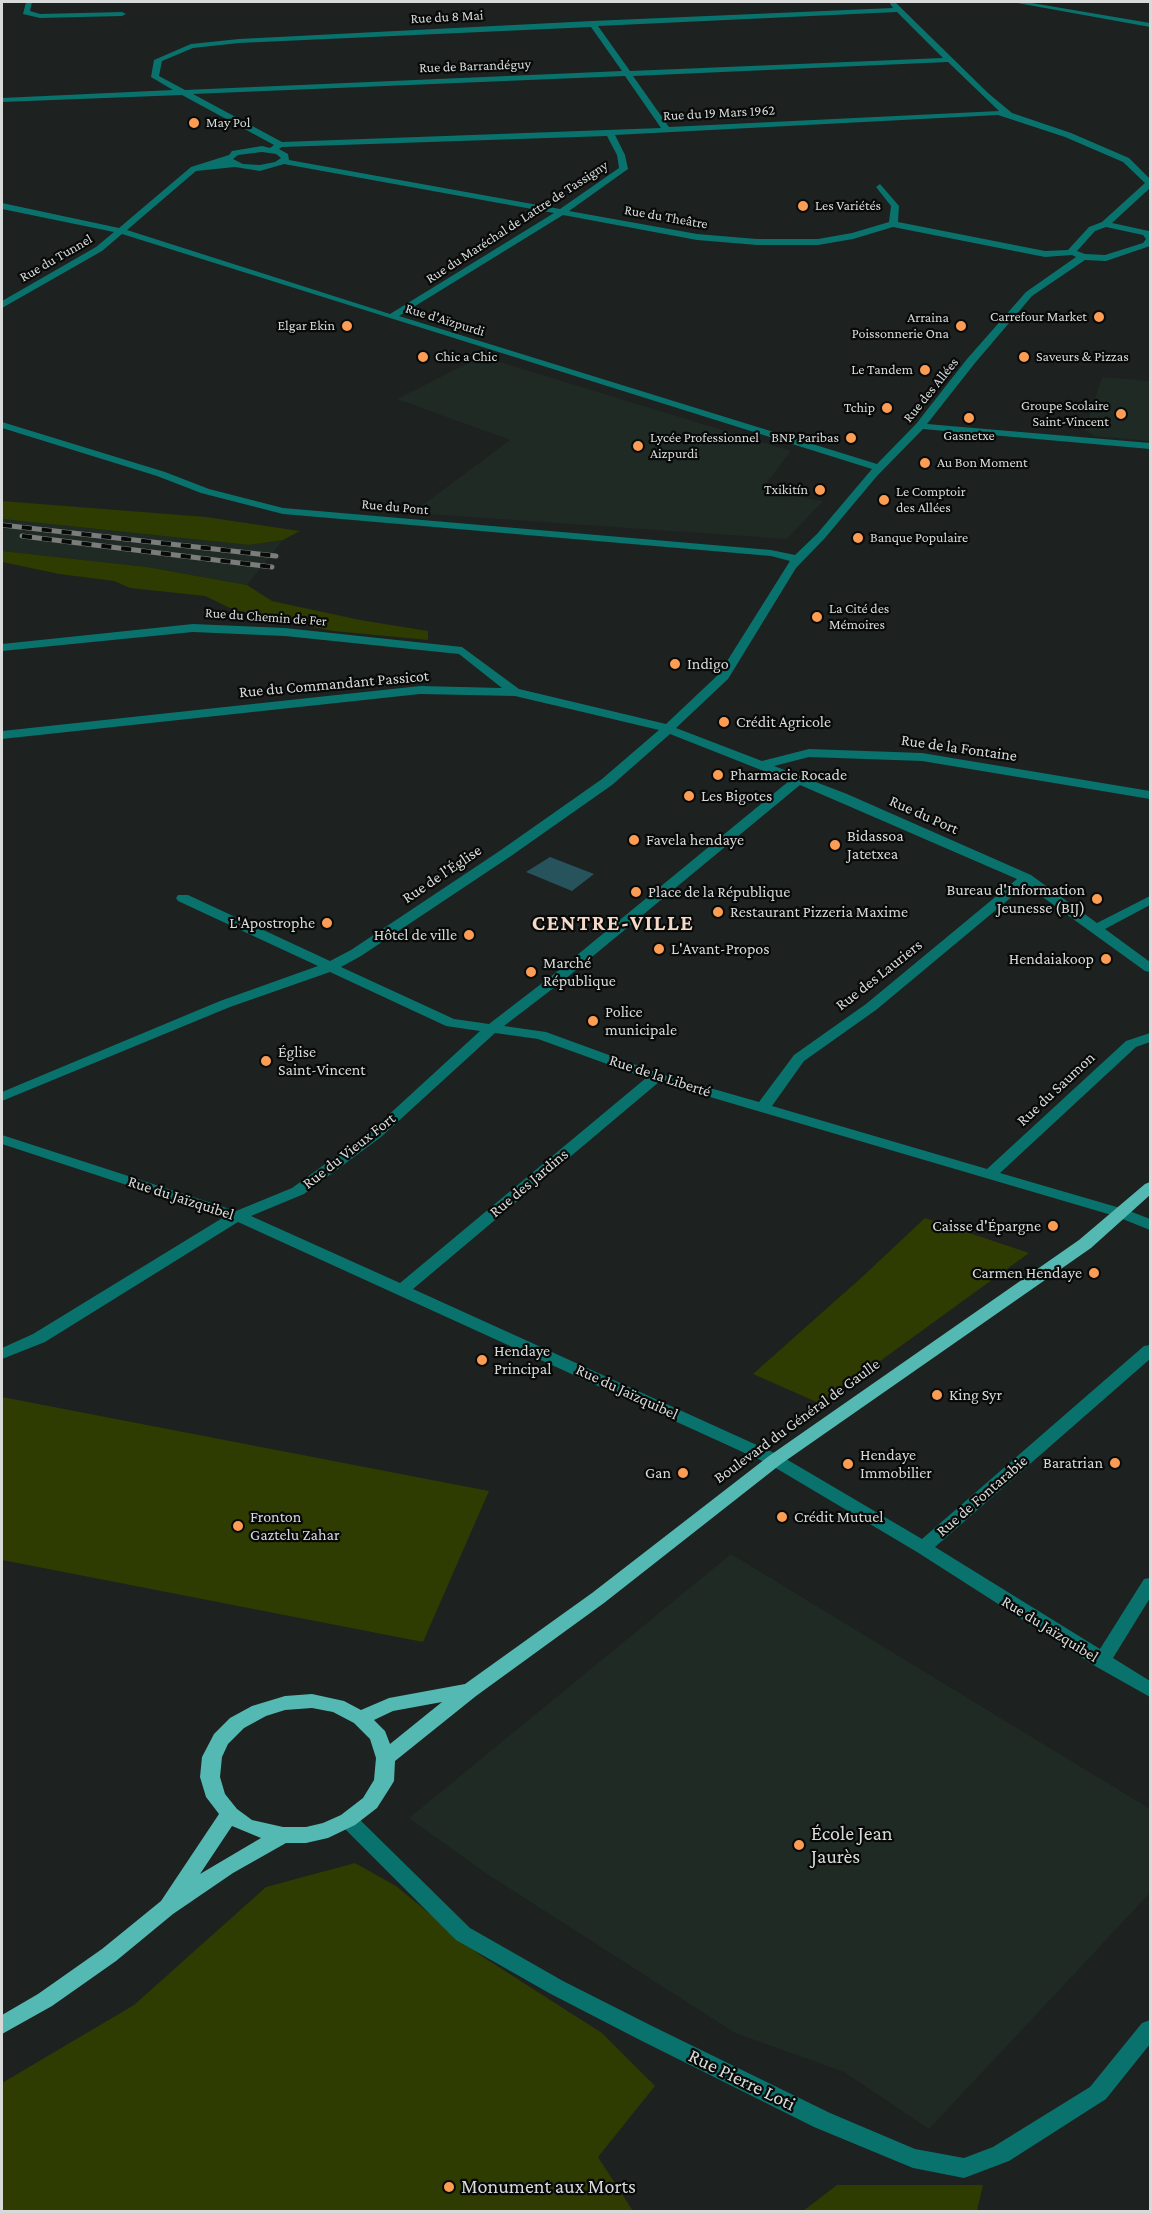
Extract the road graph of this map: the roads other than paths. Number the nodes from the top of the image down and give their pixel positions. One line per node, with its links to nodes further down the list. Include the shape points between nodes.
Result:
1 (29, 2): 5 (street, via 26,12 40,16)
2 (890, 2): 4 (street)
3 (1016, 2): 7 (street)
4 (898, 10): 6 (street, Rue du 8 Mai); 8 (street)
5 (122, 15)
6 (592, 23): 9 (street); 10 (street, Rue du 8 Mai, via 191,46 158,60 155,76)
7 (1150, 25)
8 (950, 60): 9 (street, Rue de Barrandéguy); 12 (street)
9 (626, 73): 10 (street, Rue de Barrandéguy); 13 (street)
10 (181, 92): 11 (street, Rue de Barrandéguy); 15 (street, Rue du 8 Mai)
11 (2, 100)
12 (1010, 115): 13 (street, Rue du 19 Mars 1962); 18 (street, Rue du 19 Mars 1962, via 1126,160)
13 (666, 129): 14 (street, Rue du 19 Mars 1962)
14 (610, 133): 15 (street, Rue du 19 Mars 1962); 21 (street, Rue du Maréchal de Lattre de Tassigny, via 624,169)
15 (276, 147): 16 (street, Rue du 19 Mars 1962, via 243,151); 17 (street, via 285,156)
16 (232, 161): 17 (street, via 260,168); 24 (street, Rue du 19 Mars 1962, via 194,169)
17 (283, 161): 21 (street, Rue du Theâtre)
18 (1150, 184): 23 (street, Rue des Allées)
19 (880, 187): 22 (street, via 895,206)
20 (2, 206): 24 (street, Rue d'Aïzpurdi)
21 (562, 212): 22 (street, Rue du Theâtre, via 697,237 757,243 818,242); 28 (street, Rue du Maréchal de Lattre de Tassigny)
22 (893, 224): 26 (street, Rue du Theâtre)
23 (1106, 224): 25 (street); 26 (street, Rue des Allées, via 1082,237 1072,248)
24 (122, 231): 27 (street, Rue du Tunnel, via 99,249); 28 (street, Rue d'Aïzpurdi)
25 (1149, 236): 26 (street, Rue du Theâtre, via 1146,245 1106,258)
26 (1078, 257): 30 (street, Rue des Allées, via 1029,294)
27 (2, 305)
28 (391, 317): 32 (street, Rue d'Aïzpurdi)
29 (2, 425): 34 (street, Rue du Pont, via 205,491 283,512)
30 (920, 426): 31 (street); 32 (street, Rue des Allées)
31 (1150, 446)
32 (879, 468): 33 (street, Rue des Allées)
33 (808, 550): 34 (street, Rue de l'Église)
34 (797, 559): 37 (street, Rue de l'Église, via 724,676)
35 (2, 647): 36 (street, Rue du Chemin de Fer, via 193,628 285,632 462,651)
36 (515, 692): 37 (street, Rue du Commandant Passicot); 38 (street, Rue du Commandant Passicot, via 420,690)
37 (666, 728): 39 (street, Rue du Port); 46 (street, Rue de l'Église, via 607,782)
38 (2, 735)
39 (763, 765): 40 (street, Rue du Port); 41 (street, Rue de la Fontaine, via 809,753 921,757)
40 (799, 779): 42 (street, Rue du Port); 48 (street)
41 (1150, 795)
42 (1026, 878): 45 (street, Rue du Port); 52 (street, Rue des Lauriers, via 871,1007 799,1058)
43 (183, 897): 46 (street, Rue de la Liberté)
44 (1150, 900): 45 (street)
45 (1097, 928): 47 (street, Rue du Port)
46 (332, 966): 48 (street, Rue de la Liberté, via 451,1023); 51 (street, Rue de l'Église, via 225,1004)
47 (1150, 968)
48 (491, 1029): 50 (street, Rue de la Liberté, via 541,1035); 57 (street, Rue du Vieux Fort, via 376,1134 298,1191)
49 (1150, 1037): 54 (street, Rue du Saumon, via 1131,1044)
50 (656, 1077): 52 (street, Rue de la Liberté); 59 (street, Rue des Jardins)
51 (2, 1097)
52 (763, 1108): 54 (street, Rue de la Liberté)
53 (2, 1139): 57 (street, Rue du Jaïzquibel)
54 (990, 1174): 56 (street, Rue de la Liberté)
55 (1150, 1187): 56 (main road, Boulevard du Général de Gaulle)
56 (1121, 1213): 58 (street, Rue de la Liberté); 62 (main road, Boulevard du Général de Gaulle, via 1085,1244)
57 (237, 1216): 59 (street, Rue du Jaïzquibel); 61 (street, Rue du Vieux Fort, via 39,1338)
58 (1150, 1225)
59 (402, 1289): 62 (street, Rue du Jaïzquibel)
60 (1150, 1350): 63 (street, Rue de Fontarabie)
61 (2, 1354)
62 (775, 1460): 63 (street, Rue du Jaïzquibel); 67 (main road, Boulevard du Général de Gaulle, via 598,1598)
63 (923, 1548): 65 (street, Rue du Jaïzquibel)
64 (1150, 1584): 65 (street)
65 (1102, 1661): 66 (street, Rue du Jaïzquibel)
66 (1150, 1690)
67 (469, 1691): 68 (main road, Boulevard du Général de Gaulle, via 389,1705); 69 (main road, Boulevard du Général de Gaulle)
68 (361, 1718): 69 (main road, via 378,1736); 70 (main road, via 337,1706 312,1701 267,1708 237,1723 221,1739 212,1757 210,1777 216,1797)
69 (386, 1758): 71 (main road, via 384,1781 370,1803)
70 (230, 1814): 72 (main road, via 244,1825); 73 (main road)
71 (348, 1820): 72 (main road, via 328,1830); 75 (street, Rue Pierre Loti, via 463,1934 654,2037 822,2120 913,2158 964,2169 1001,2154 1098,2093)
72 (283, 1835): 73 (main road, via 226,1867)
73 (166, 1908): 74 (main road, via 109,1955)
74 (2, 2025)
75 (1150, 2030)

